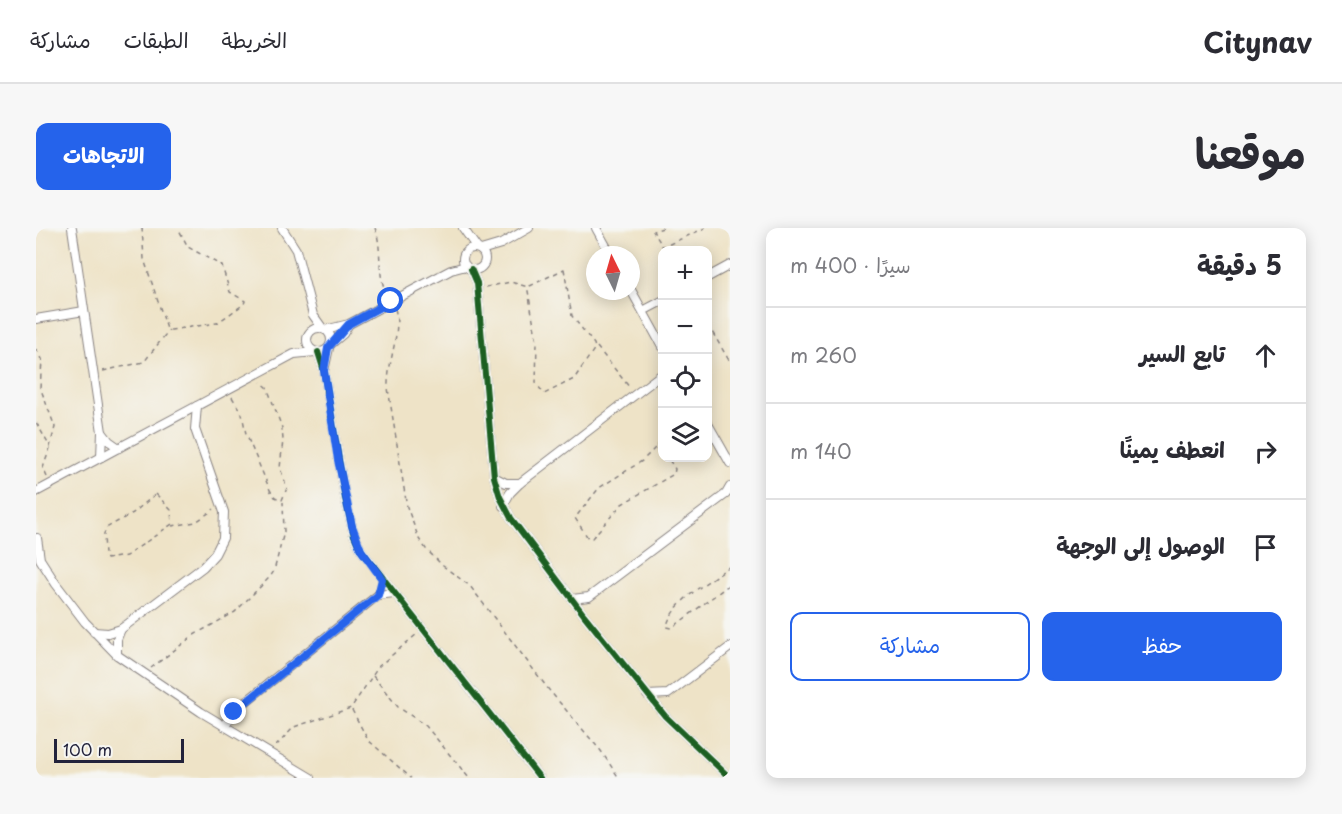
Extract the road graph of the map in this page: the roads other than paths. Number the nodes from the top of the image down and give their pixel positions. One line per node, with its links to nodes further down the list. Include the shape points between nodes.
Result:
1 (72, 228): 16 (street)
2 (282, 228): 18 (street, via 299,259)
3 (529, 228): 6 (street)
4 (596, 228): 7 (street)
5 (464, 230): 8 (street); 9 (street)
6 (501, 244): 8 (street); 10 (street)
7 (606, 246)
8 (479, 249): 9 (street, via 469,249); 10 (street)
9 (466, 261): 10 (street, via 477,269); 13 (street); 20 (street)
10 (484, 263): 13 (street)
11 (730, 265): 12 (street)
12 (712, 275)
13 (477, 286): 37 (street)
14 (637, 300): 17 (street)
15 (658, 304): 17 (street)
16 (84, 311): 19 (street); 33 (street)
17 (643, 311): 23 (street)
18 (313, 315): 21 (street); 22 (street)
19 (36, 319)
20 (349, 324): 21 (street); 24 (street)
21 (324, 329): 22 (street, via 316,328); 24 (street, via 330,337)
22 (309, 334): 25 (street, via 308,346); 26 (street)
23 (658, 337)
24 (329, 346): 25 (street); 27 (street)
25 (316, 352): 26 (street); 27 (street)
26 (294, 354): 29 (street)
27 (324, 371): 43 (street, via 352,526 361,550)
28 (658, 379): 38 (street)
29 (197, 406): 30 (street); 31 (street)
30 (177, 417): 31 (street); 34 (street)
31 (195, 429): 49 (street, via 222,504 225,530 220,547 210,561)
32 (712, 431): 36 (street)
33 (102, 432): 34 (street); 35 (street)
34 (119, 448): 35 (street)
35 (101, 457): 40 (street)
36 (730, 463)
37 (494, 477): 38 (street, via 506,483); 41 (street)
38 (520, 483): 41 (street)
39 (729, 491): 46 (street)
40 (36, 492)
41 (504, 506): 47 (street)
42 (37, 538): 50 (street, via 44,565)
43 (382, 579): 44 (street); 45 (street)
44 (394, 594): 45 (street); 58 (street)
45 (378, 595): 56 (street, via 238,708)
46 (589, 597): 47 (street); 48 (street)
47 (572, 599): 48 (street)
48 (584, 615): 54 (street)
49 (121, 629): 50 (street); 52 (street)
50 (94, 632): 52 (street)
51 (730, 646): 53 (street)
52 (117, 655): 56 (street)
53 (668, 694): 54 (street); 55 (street)
54 (647, 695): 55 (street)
55 (665, 716): 59 (street)
56 (224, 726): 57 (street)
57 (310, 778)
58 (540, 778)
59 (730, 778)

